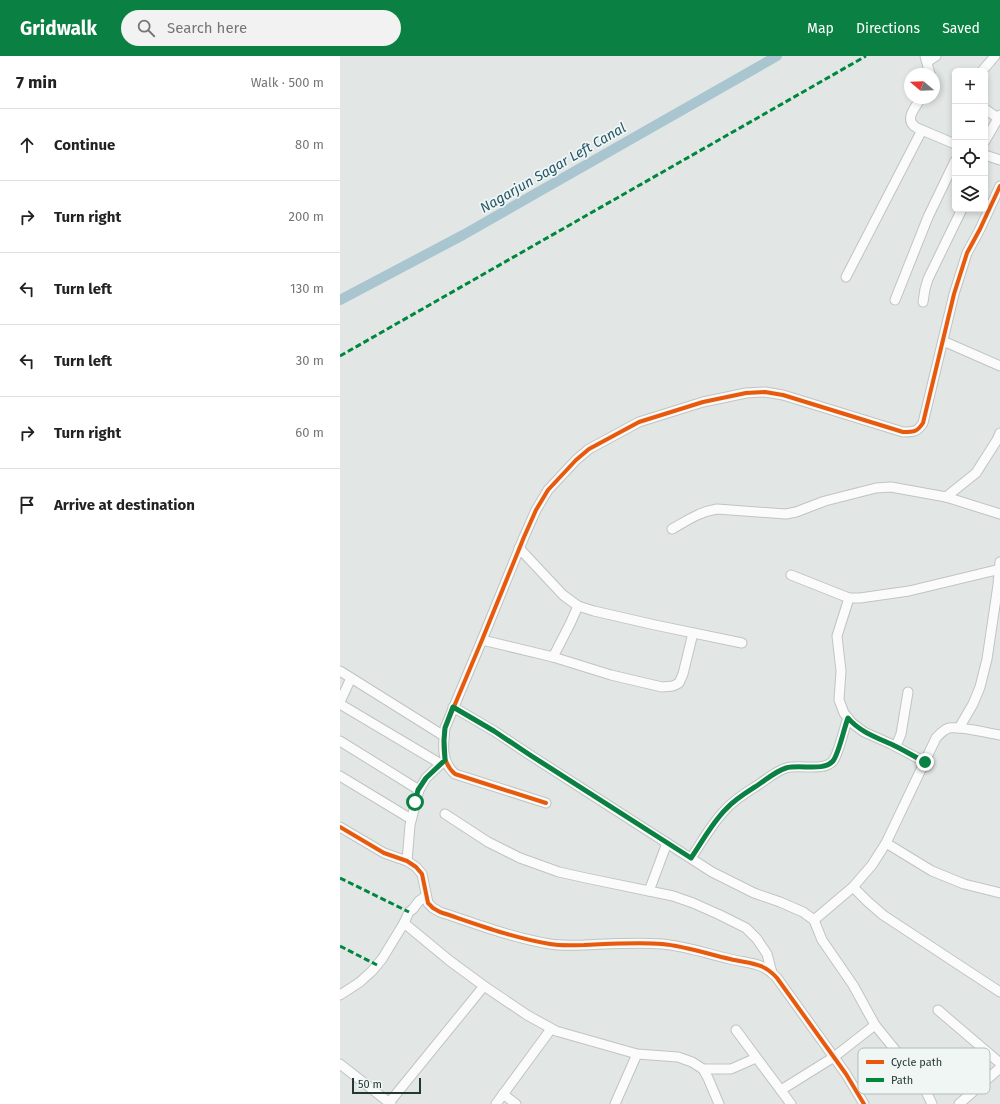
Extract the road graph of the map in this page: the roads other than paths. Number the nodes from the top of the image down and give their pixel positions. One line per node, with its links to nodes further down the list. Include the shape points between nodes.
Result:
1 (936, 56): 3 (street)
2 (995, 56): 4 (street)
3 (926, 59)
4 (985, 68)
5 (917, 104): 8 (street, via 910,122)
6 (988, 111): 7 (street)
7 (999, 117): 9 (street)
8 (922, 130): 10 (street); 16 (street)
9 (986, 140)
10 (952, 143)
11 (988, 158): 12 (street)
12 (1000, 160)
13 (952, 167): 17 (street, via 928,217)
14 (1000, 186): 19 (street, via 967,253)
15 (961, 212): 18 (street, via 928,279)
16 (846, 277)
17 (895, 300)
18 (923, 302)
19 (943, 341): 20 (street); 25 (street, via 923,423 919,429 903,432 783,395 765,392 746,393 703,402 639,422 589,449 548,490 536,510)
20 (1000, 366)
21 (1000, 433): 22 (street, via 976,473)
22 (946, 497): 23 (street); 24 (street, via 891,487 876,488 786,514 706,511)
23 (1000, 514)
24 (672, 529)
25 (520, 548): 29 (street, via 563,595); 31 (street)
26 (1000, 567): 28 (street, via 909,591); 40 (street, via 988,659 973,704)
27 (791, 575): 28 (street)
28 (849, 598): 39 (street, via 837,636 841,671 839,700)
29 (578, 606): 30 (street); 33 (street)
30 (692, 633): 32 (street); 33 (street, via 683,674 679,683 673,686 662,687)
31 (482, 640): 33 (street); 38 (street)
32 (742, 644)
33 (553, 658)
34 (340, 671): 35 (street)
35 (351, 678): 37 (street); 42 (street)
36 (908, 692): 44 (street, via 901,734)
37 (340, 703): 45 (street)
38 (453, 707): 42 (street); 53 (street)
39 (848, 718): 44 (street, via 864,732); 55 (street, via 834,760 822,767 787,768 775,773 738,798 726,808)
40 (959, 728): 41 (street); 46 (street, via 948,728 936,738)
41 (1000, 735)
42 (444, 736): 45 (street)
43 (340, 741): 48 (street)
44 (896, 746): 46 (street)
45 (443, 762): 48 (street, via 426,778); 49 (street, via 455,774)
46 (925, 762): 54 (street)
47 (340, 776): 51 (street)
48 (418, 790): 51 (street)
49 (546, 802)
50 (445, 814): 58 (street, via 488,842 520,858 559,872)
51 (411, 819): 56 (street)
52 (340, 827): 56 (street, via 384,853)
53 (667, 843): 55 (street); 58 (street)
54 (886, 843): 57 (street); 59 (street, via 932,871 964,884)
55 (691, 858): 61 (street, via 712,872 754,893 803,912)
56 (407, 861): 60 (street, via 422,874)
57 (853, 887): 61 (street); 65 (street, via 884,915)
58 (649, 891): 63 (street, via 693,903 746,928 767,954)
59 (1000, 893)
60 (426, 896): 62 (street, via 409,912); 63 (street, via 428,903 440,912 505,934 565,946 662,944 761,966)
61 (814, 920): 68 (street, via 822,940 853,985)
62 (404, 923): 64 (street); 66 (street, via 372,972)
63 (772, 973): 75 (street)
64 (484, 986): 69 (street); 86 (street)
65 (1000, 992)
66 (340, 995)
67 (938, 1010): 72 (street)
68 (875, 1025): 71 (street); 75 (street)
69 (552, 1029): 73 (street); 83 (street)
70 (736, 1030): 76 (street)
71 (894, 1048)
72 (982, 1048)
73 (637, 1054): 80 (street, via 678,1057 692,1062); 89 (street)
74 (990, 1054): 77 (street)
75 (834, 1057): 82 (street); 92 (street)
76 (756, 1058): 80 (street, via 731,1069); 82 (street)
77 (1000, 1063)
78 (340, 1064): 86 (street)
79 (1000, 1068): 81 (street)
80 (703, 1070): 90 (street)
81 (990, 1077)
82 (781, 1090): 91 (street)
83 (504, 1094): 87 (street); 88 (street)
84 (927, 1094): 93 (street)
85 (970, 1094): 94 (street)
86 (390, 1104)
87 (496, 1104)
88 (516, 1104)
89 (616, 1104)
90 (719, 1104)
91 (791, 1104)
92 (864, 1104)
93 (932, 1104)
94 (959, 1104)

